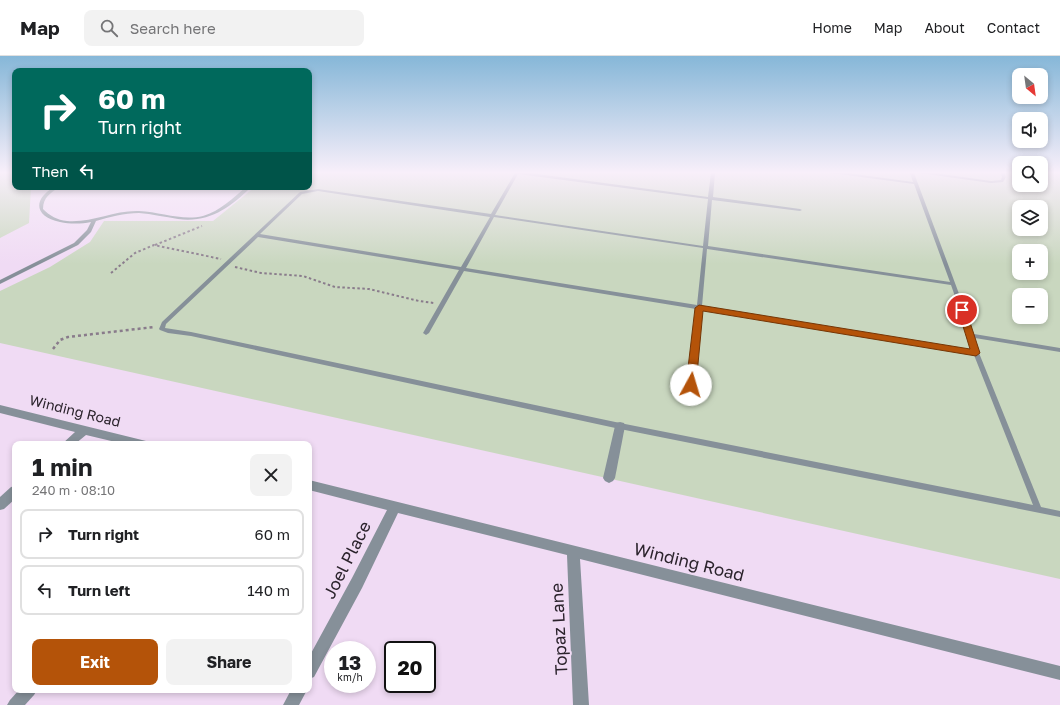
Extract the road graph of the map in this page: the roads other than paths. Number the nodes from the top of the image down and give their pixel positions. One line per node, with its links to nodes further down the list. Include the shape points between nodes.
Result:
1 (40, 203): 11 (lane, via 41,209 49,218 68,222)
2 (228, 203): 11 (lane, via 218,211 202,217 138,212)
3 (290, 203): 12 (lane)
4 (408, 203): 10 (lane)
5 (501, 203): 10 (lane)
6 (709, 203): 13 (lane)
7 (750, 203): 9 (lane)
8 (922, 203): 16 (lane)
9 (800, 210)
10 (494, 216): 13 (lane); 14 (lane)
11 (95, 219): 15 (lane, via 84,238 76,244)
12 (257, 235): 14 (lane); 24 (lane, via 162,328)
13 (705, 247): 16 (lane); 17 (lane)
14 (463, 269): 17 (lane); 18 (lane)
15 (0, 282)
16 (952, 284): 19 (lane)
17 (699, 308): 21 (lane); 22 (lane)
18 (426, 333)
19 (972, 336): 20 (lane); 21 (lane)
20 (1060, 350)
21 (976, 353): 33 (lane)
22 (691, 385)
23 (0, 409): 25 (street, Winding Road)
24 (620, 426): 28 (street); 33 (lane)
25 (84, 430): 26 (street); 27 (street, Winding Road)
26 (71, 441)
27 (130, 441)
28 (610, 478)
29 (312, 486): 32 (street, Winding Road)
30 (12, 494): 31 (street)
31 (0, 505)
32 (395, 507): 35 (street, Winding Road); 36 (street, Joel Place)
33 (1038, 510): 34 (lane)
34 (1060, 514)
35 (573, 551): 37 (street, Winding Road); 42 (street, Topaz Lane)
36 (312, 666)
37 (1060, 674)
38 (26, 693): 40 (street)
39 (297, 693): 41 (street)
40 (15, 705)
41 (291, 705)
42 (581, 705)

